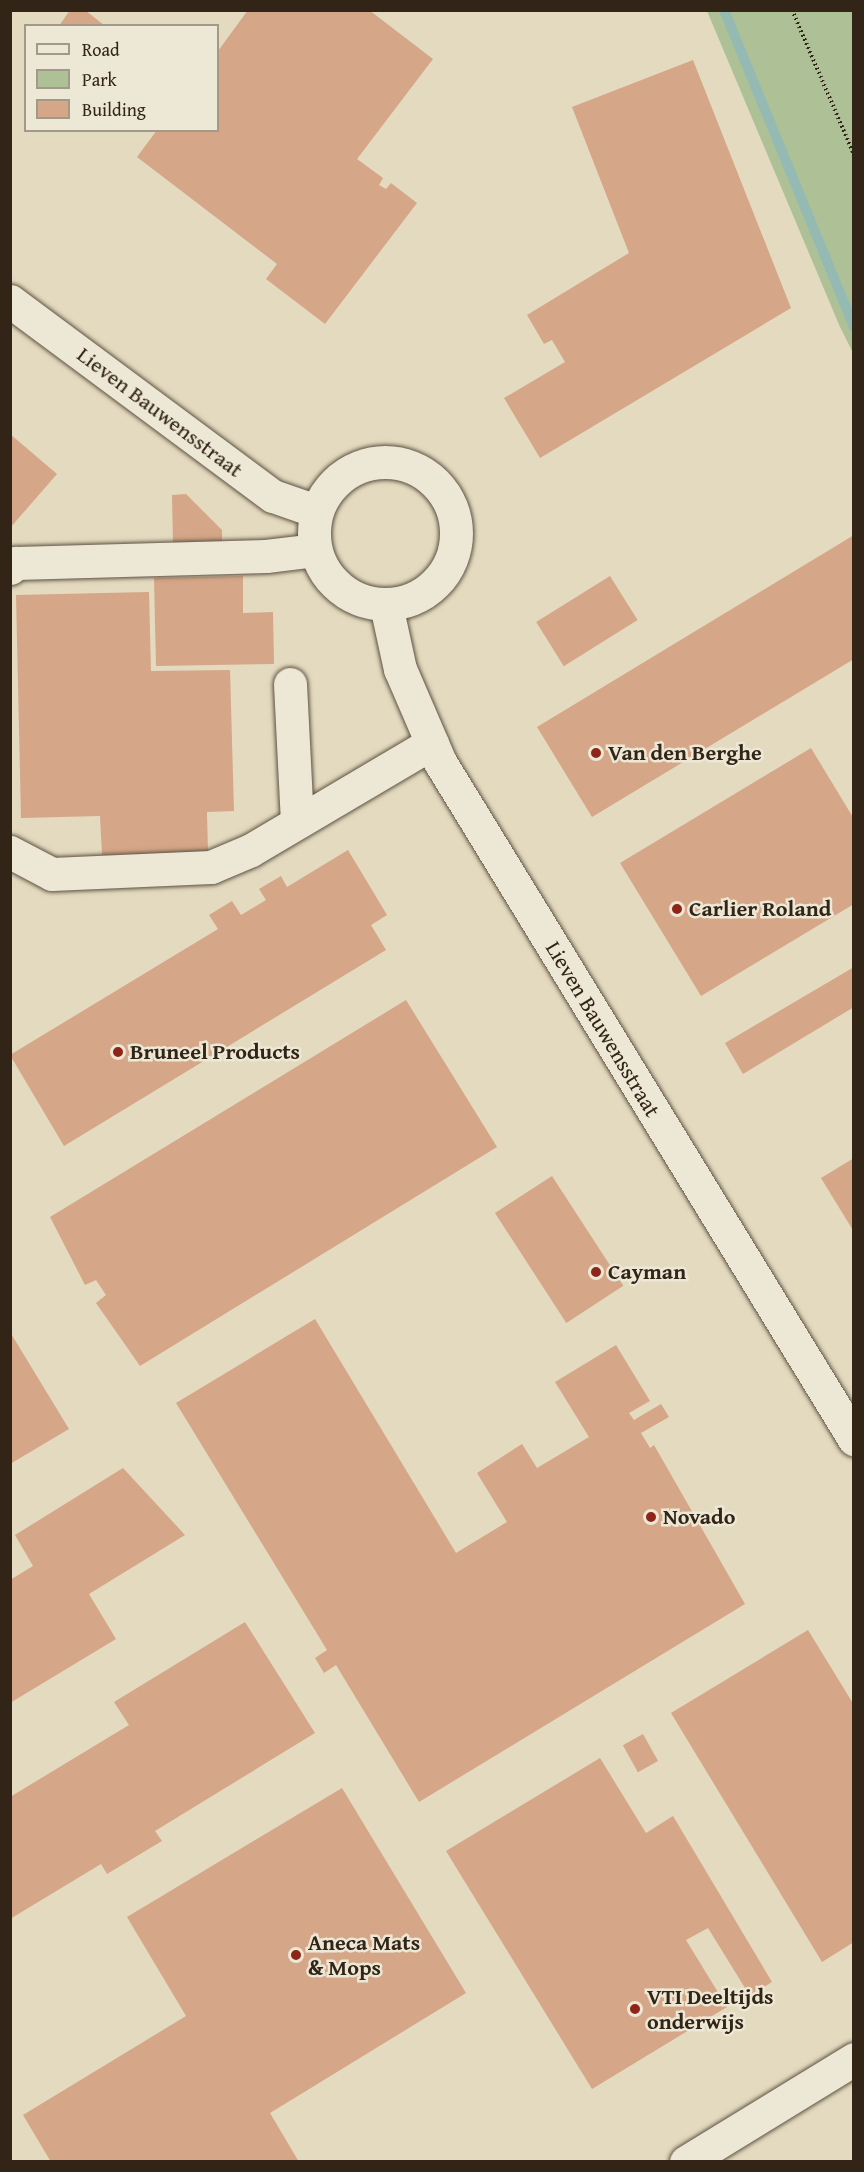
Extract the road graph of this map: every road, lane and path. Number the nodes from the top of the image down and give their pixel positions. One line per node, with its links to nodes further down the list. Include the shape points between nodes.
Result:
1 (792, 10): 2 (path)
2 (854, 155)
3 (10, 301): 4 (street, Lieven Bauwensstraat, via 273,496)
4 (316, 511): 5 (street); 7 (street, via 341,476 384,461 409,465 431,478 448,499 456,525 446,571 430,589)
5 (315, 550): 6 (street, via 266,556 16,563); 7 (street, via 341,590)
6 (10, 568)
7 (386, 604): 9 (street, Lieven Bauwensstraat, via 400,669)
8 (290, 684): 10 (street)
9 (432, 742): 10 (street); 12 (street, Lieven Bauwensstraat)
10 (297, 822): 11 (street, via 211,867 52,874)
11 (10, 852)
12 (854, 1439)
13 (854, 2059): 14 (street)
14 (686, 2162)

